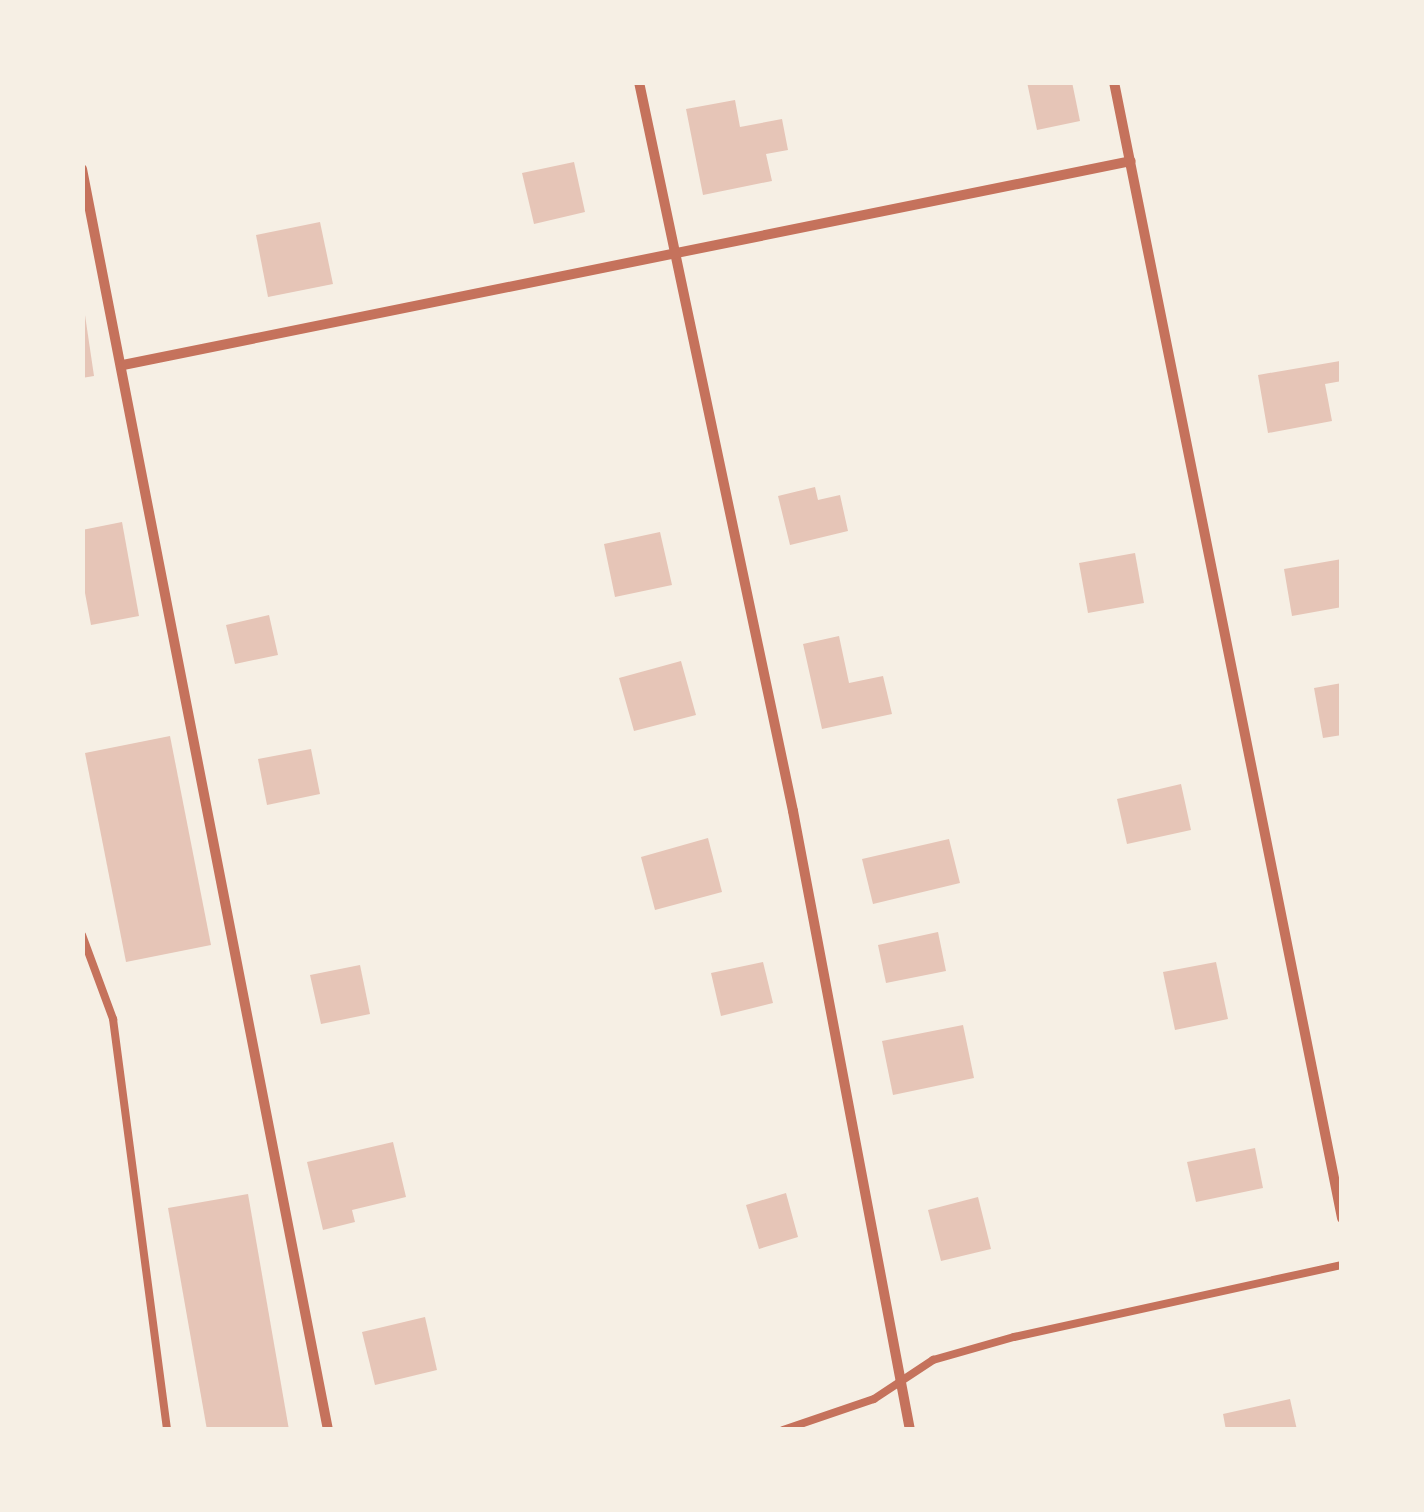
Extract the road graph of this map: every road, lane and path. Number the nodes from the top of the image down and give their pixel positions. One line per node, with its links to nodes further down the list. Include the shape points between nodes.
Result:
1 (639, 82): 5 (street)
2 (1114, 82): 3 (street)
3 (1130, 161): 5 (street); 8 (street)
4 (82, 168): 6 (street)
5 (674, 256): 6 (street); 10 (street, via 797,831)
6 (123, 365): 12 (street)
7 (82, 935): 11 (lane, via 112,1019)
8 (1342, 1218)
9 (1342, 1265): 10 (lane, via 1014,1337 933,1360)
10 (900, 1378): 13 (lane, via 874,1399); 14 (street)
11 (167, 1430)
12 (328, 1430)
13 (783, 1430)
14 (910, 1430)

